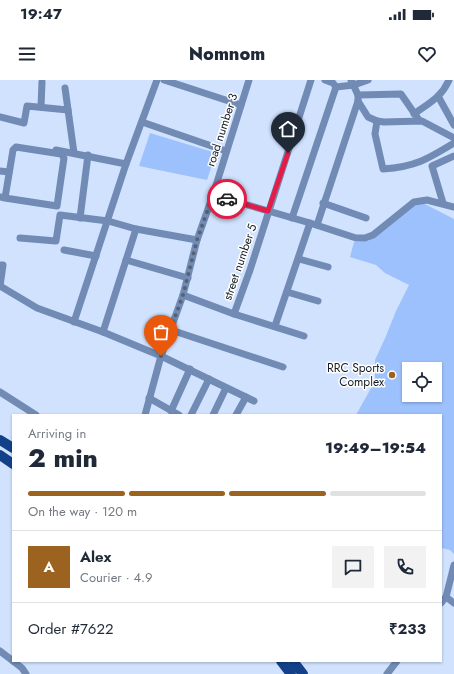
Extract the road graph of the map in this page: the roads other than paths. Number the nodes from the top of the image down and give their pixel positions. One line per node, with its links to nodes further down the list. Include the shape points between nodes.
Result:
1 (164, 80): 14 (street)
2 (249, 80): 14 (street, road number 3)
3 (312, 80): 37 (street, street number 5)
4 (325, 80): 10 (street)
5 (368, 80): 9 (street)
6 (449, 80): 12 (street, via 444,91)
7 (154, 81): 20 (street)
8 (42, 82): 15 (street)
9 (352, 83): 10 (street); 13 (street)
10 (336, 87): 39 (street)
11 (65, 88): 16 (street)
12 (438, 96): 18 (street); 21 (street)
13 (358, 98): 18 (street, via 401,94); 19 (street, via 368,117); 34 (street)
14 (241, 106): 25 (street, road number 3)
15 (41, 107): 16 (street); 17 (street, via 27,106 24,123)
16 (68, 110): 26 (street)
17 (0, 117)
18 (417, 117): 19 (street); 22 (street)
19 (377, 121): 23 (street, via 375,134 384,169 410,166)
20 (142, 122): 25 (street); 29 (street)
21 (454, 125)
22 (454, 138)
23 (454, 144)
24 (53, 149): 26 (street)
25 (226, 151): 32 (street, road number 3)
26 (74, 153): 27 (street)
27 (88, 156): 29 (street); 38 (street)
28 (454, 156): 35 (street, via 432,166)
29 (126, 164): 41 (street)
30 (0, 171): 31 (street)
31 (9, 172): 33 (street); 33 (street, via 13,150 16,147 61,154 64,158 57,206)
32 (213, 195): 37 (street); 45 (street, road number 3)
33 (3, 198)
34 (323, 203): 40 (street); 42 (street)
35 (443, 203): 36 (street); 42 (street, via 427,200 414,202 373,235 365,238 356,238)
36 (454, 207)
37 (268, 211): 39 (street); 57 (street, street number 5)
38 (80, 218): 41 (street); 44 (street, via 60,215 56,242)
39 (292, 218): 42 (street)
40 (366, 218)
41 (108, 221): 43 (street); 47 (street)
42 (313, 224): 48 (street)
43 (136, 229): 45 (street); 49 (street)
44 (20, 238)
45 (197, 240): 52 (street, road number 3)
46 (64, 250): 47 (street)
47 (96, 256): 58 (street)
48 (299, 259): 51 (street); 54 (street)
49 (126, 260): 52 (street); 61 (street)
50 (0, 265): 53 (street, via 3,265)
51 (328, 266)
52 (188, 278): 55 (street, road number 3)
53 (0, 286): 58 (street, via 37,308)
54 (287, 292): 56 (street); 59 (street)
55 (183, 295): 57 (street, street number 5); 60 (street, road number 3)
56 (318, 301)
57 (234, 314): 59 (street, street number 5)
58 (74, 322): 61 (street)
59 (275, 326): 62 (street, street number 5)
60 (171, 330): 63 (street, road number 3); 64 (street)
61 (103, 332): 63 (street)
62 (304, 336)
63 (161, 356): 65 (street); 70 (street, road number 3)
64 (283, 367)
65 (190, 369): 66 (street); 72 (street)
66 (209, 379): 67 (street); 76 (street)
67 (226, 388): 69 (street); 77 (street)
68 (0, 392): 73 (street)
69 (246, 397): 71 (street); 78 (street)
70 (149, 398): 72 (street); 74 (street, road number 3)
71 (254, 401)
72 (171, 411): 75 (street)
73 (34, 414)
74 (144, 414)
75 (177, 414)
76 (192, 414)
77 (213, 414)
78 (237, 414)
79 (0, 440): 80 (main road)
80 (12, 447)
81 (0, 455): 82 (main road)
82 (12, 463)
83 (454, 565): 84 (street)
84 (446, 597): 85 (street); 86 (street)
85 (442, 602)
86 (454, 603)
87 (0, 652): 88 (street)
88 (12, 660)
89 (14, 662): 93 (street)
90 (282, 662): 94 (main road)
91 (294, 662): 95 (main road)
92 (396, 662): 96 (street)
93 (26, 674)
94 (291, 674)
95 (303, 674)
96 (387, 674)

